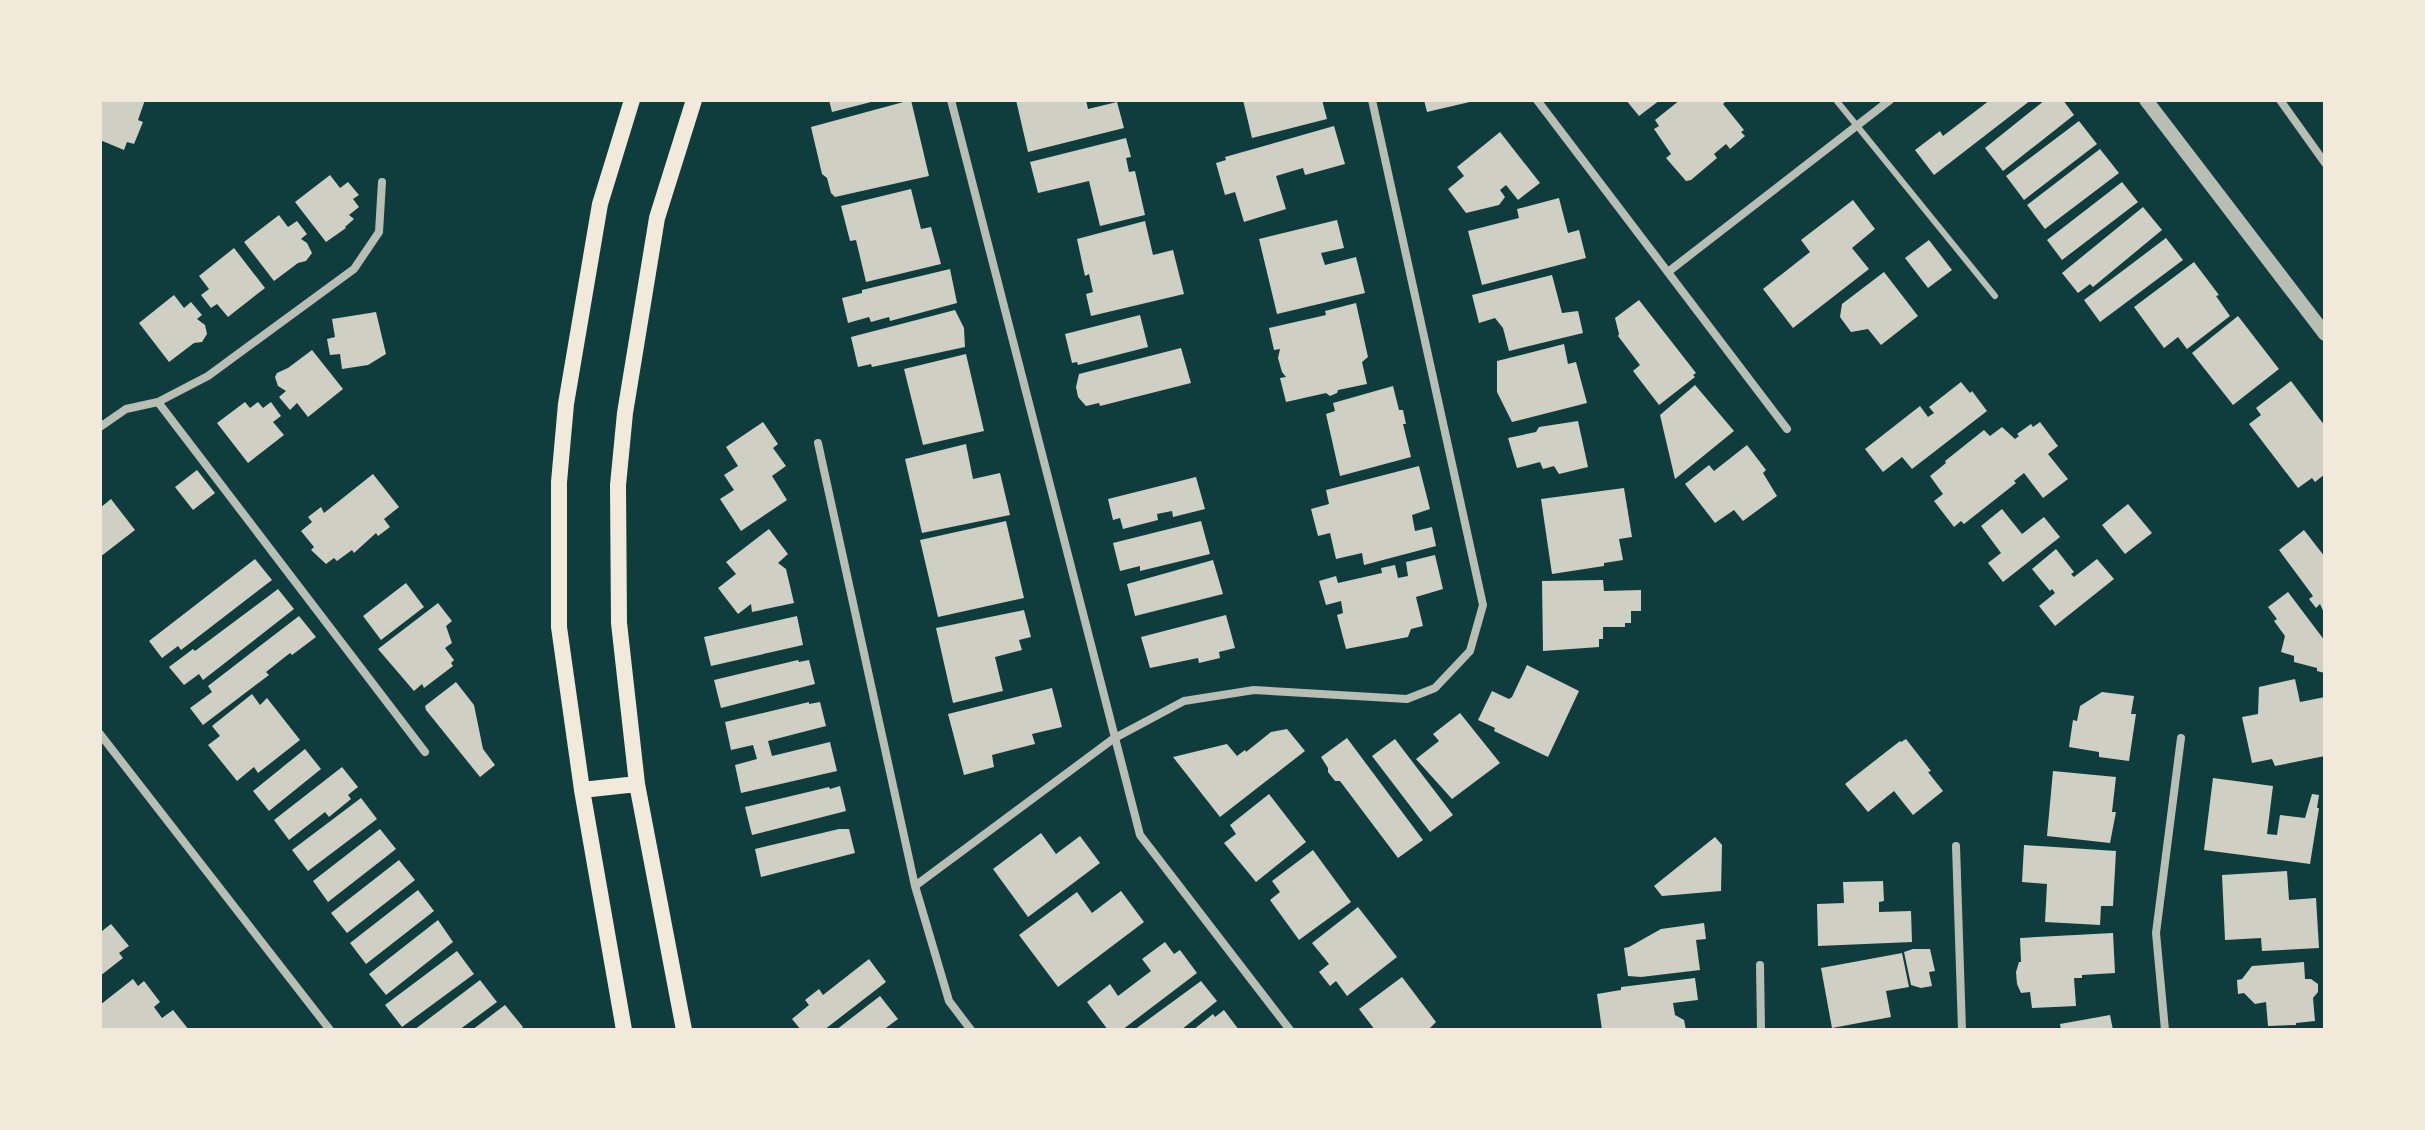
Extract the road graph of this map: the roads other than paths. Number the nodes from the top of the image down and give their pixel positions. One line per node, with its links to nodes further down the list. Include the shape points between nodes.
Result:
1 (632, 100): 25 (main road, via 600,204 566,404 559,482 559,627)
2 (694, 100): 24 (main road, via 657,218 618,485 619,623)
3 (951, 100): 22 (street)
4 (1372, 100): 22 (street, via 1483,605 1470,651 1435,688 1407,699 1254,690 1184,701)
5 (1537, 100): 13 (street)
6 (1836, 100): 10 (lane)
7 (1890, 100): 10 (street)
8 (2146, 100): 15 (street)
9 (2280, 100): 11 (street)
10 (1856, 126): 13 (street); 14 (lane)
11 (2325, 163)
12 (382, 182): 16 (street, via 379,232 354,269 208,376)
13 (1668, 272): 18 (street)
14 (1995, 296)
15 (2325, 334)
16 (158, 402): 17 (street, via 126,409); 23 (street)
17 (100, 427)
18 (1787, 429)
19 (818, 443): 27 (street)
20 (100, 734): 29 (street)
21 (2181, 738): 36 (street, via 2156,933)
22 (1113, 739): 27 (street); 33 (street, via 1140,835)
23 (425, 752)
24 (637, 784): 25 (main road); 31 (main road)
25 (582, 790): 30 (main road)
26 (1956, 846): 35 (street)
27 (915, 886): 32 (street, via 949,1001)
28 (1760, 965): 34 (street)
29 (330, 1030)
30 (624, 1030)
31 (684, 1030)
32 (971, 1030)
33 (1290, 1030)
34 (1761, 1030)
35 (1962, 1030)
36 (2165, 1030)

